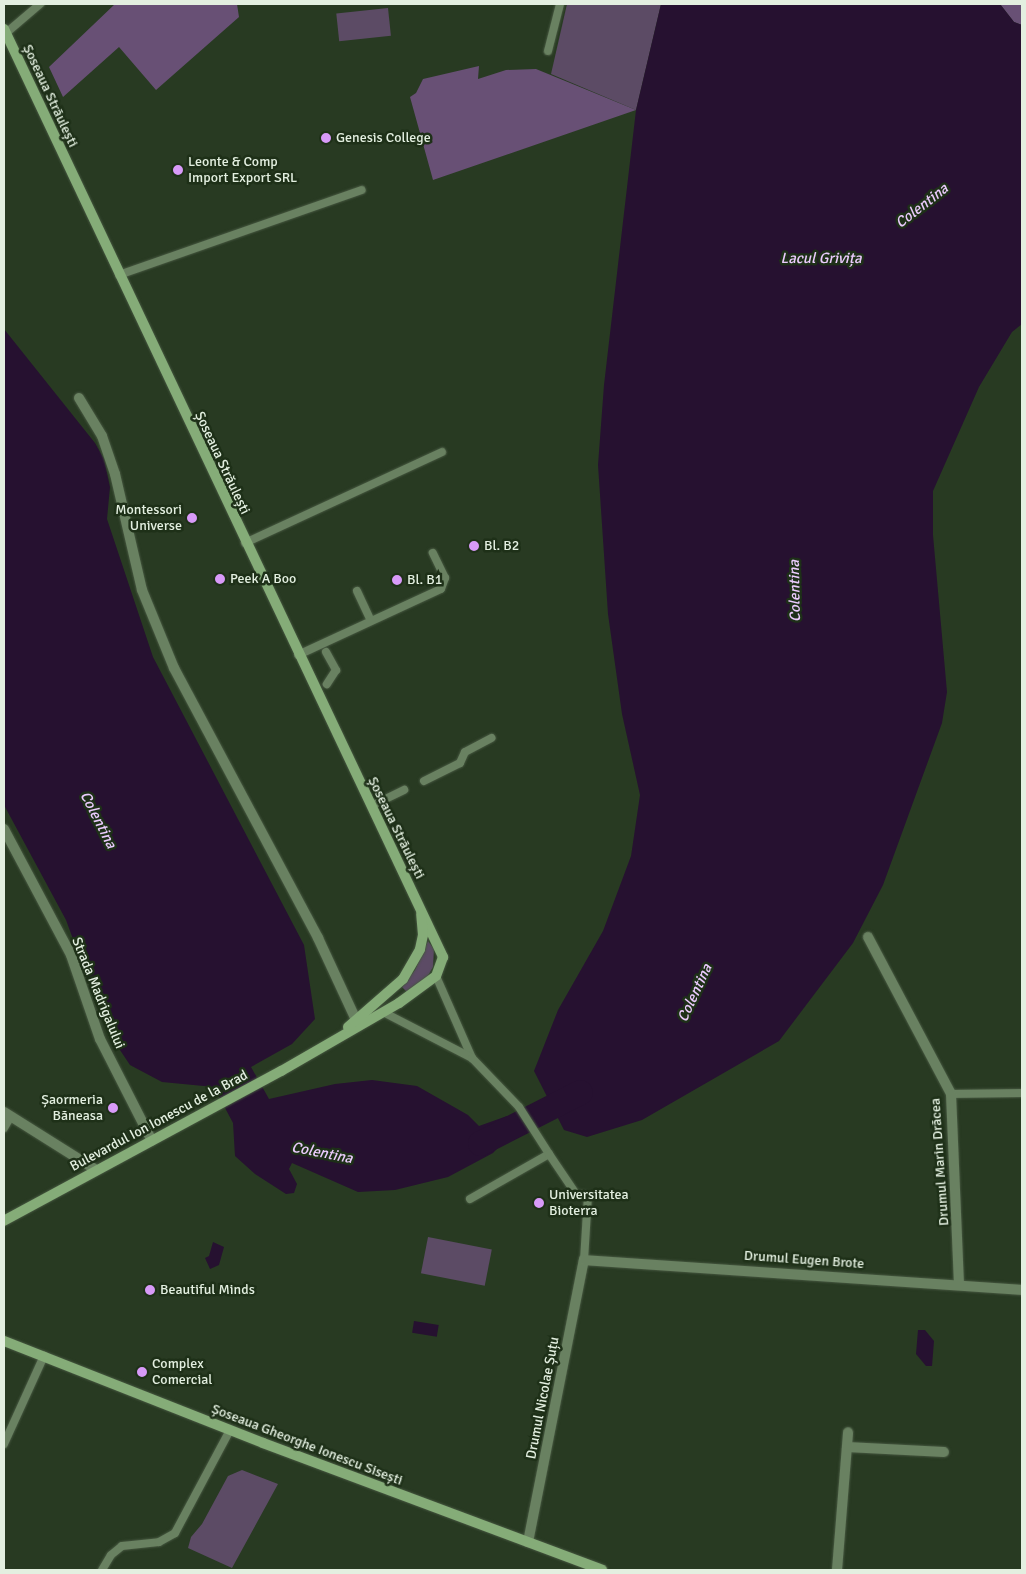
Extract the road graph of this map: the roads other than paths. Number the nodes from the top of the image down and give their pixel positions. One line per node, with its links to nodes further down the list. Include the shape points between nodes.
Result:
1 (40, 4): 3 (lane)
2 (560, 4): 4 (lane)
3 (5, 31): 6 (street, Șoseaua Străulești)
4 (548, 51)
5 (362, 190): 6 (lane)
6 (118, 275): 9 (street, Șoseaua Străulești)
7 (79, 398): 25 (street, via 102,436 115,474 142,590 174,668 318,938)
8 (442, 452): 9 (lane)
9 (246, 543): 14 (street, Șoseaua Străulești)
10 (434, 553): 12 (lane, via 445,584)
11 (357, 591): 12 (lane)
12 (371, 621): 14 (lane)
13 (326, 652): 15 (lane, via 336,670)
14 (298, 655): 19 (street, Șoseaua Străulești)
15 (327, 684)
16 (491, 738): 17 (lane, via 465,752 460,763)
17 (424, 781)
18 (404, 790): 19 (lane)
19 (371, 806): 21 (street, Șoseaua Străulești)
20 (4, 829): 32 (street, Strada Madrigalului, via 71,955 100,1039)
21 (419, 907): 23 (street, via 442,950 442,966); 25 (street, Bulevardul Ion Ionescu de la Brad, via 423,935 414,962 403,979)
22 (868, 937): 29 (street, Drumul Marin Drăcea)
23 (436, 976): 24 (street, Bulevardul Ion Ionescu de la Brad); 27 (lane)
24 (383, 1012): 26 (street, Bulevardul Ion Ionescu de la Brad); 27 (lane)
25 (356, 1020): 26 (street, Bulevardul Ion Ionescu de la Brad)
26 (326, 1045): 32 (street, Bulevardul Ion Ionescu de la Brad)
27 (472, 1058): 33 (lane, via 519,1107)
28 (1022, 1093): 29 (lane)
29 (950, 1094): 38 (street, Drumul Marin Drăcea)
30 (7, 1114): 31 (lane); 34 (street)
31 (4, 1128)
32 (152, 1141): 34 (street, Bulevardul Ion Ionescu de la Brad)
33 (549, 1154): 35 (lane); 37 (lane, via 576,1194 588,1195)
34 (96, 1170): 36 (street, Bulevardul Ion Ionescu de la Brad)
35 (470, 1199)
36 (4, 1221)
37 (584, 1260): 38 (street, Drumul Eugen Brote); 47 (street, Drumul Nicolae Șuțu)
38 (959, 1284): 39 (street, Drumul Eugen Brote)
39 (1022, 1290)
40 (4, 1340): 41 (street, Șoseaua Gheorghe Ionescu Sisești)
41 (44, 1356): 42 (street, Șoseaua Gheorghe Ionescu Sisești); 44 (lane)
42 (230, 1430): 47 (street, Șoseaua Gheorghe Ionescu Sisești); 48 (lane, via 175,1533 159,1542 122,1546 111,1555)
43 (848, 1432): 45 (street)
44 (4, 1444)
45 (847, 1446): 46 (street); 50 (street)
46 (944, 1452)
47 (528, 1542): 49 (street, Șoseaua Gheorghe Ionescu Sisești)
48 (102, 1570)
49 (602, 1570)
50 (836, 1570)

